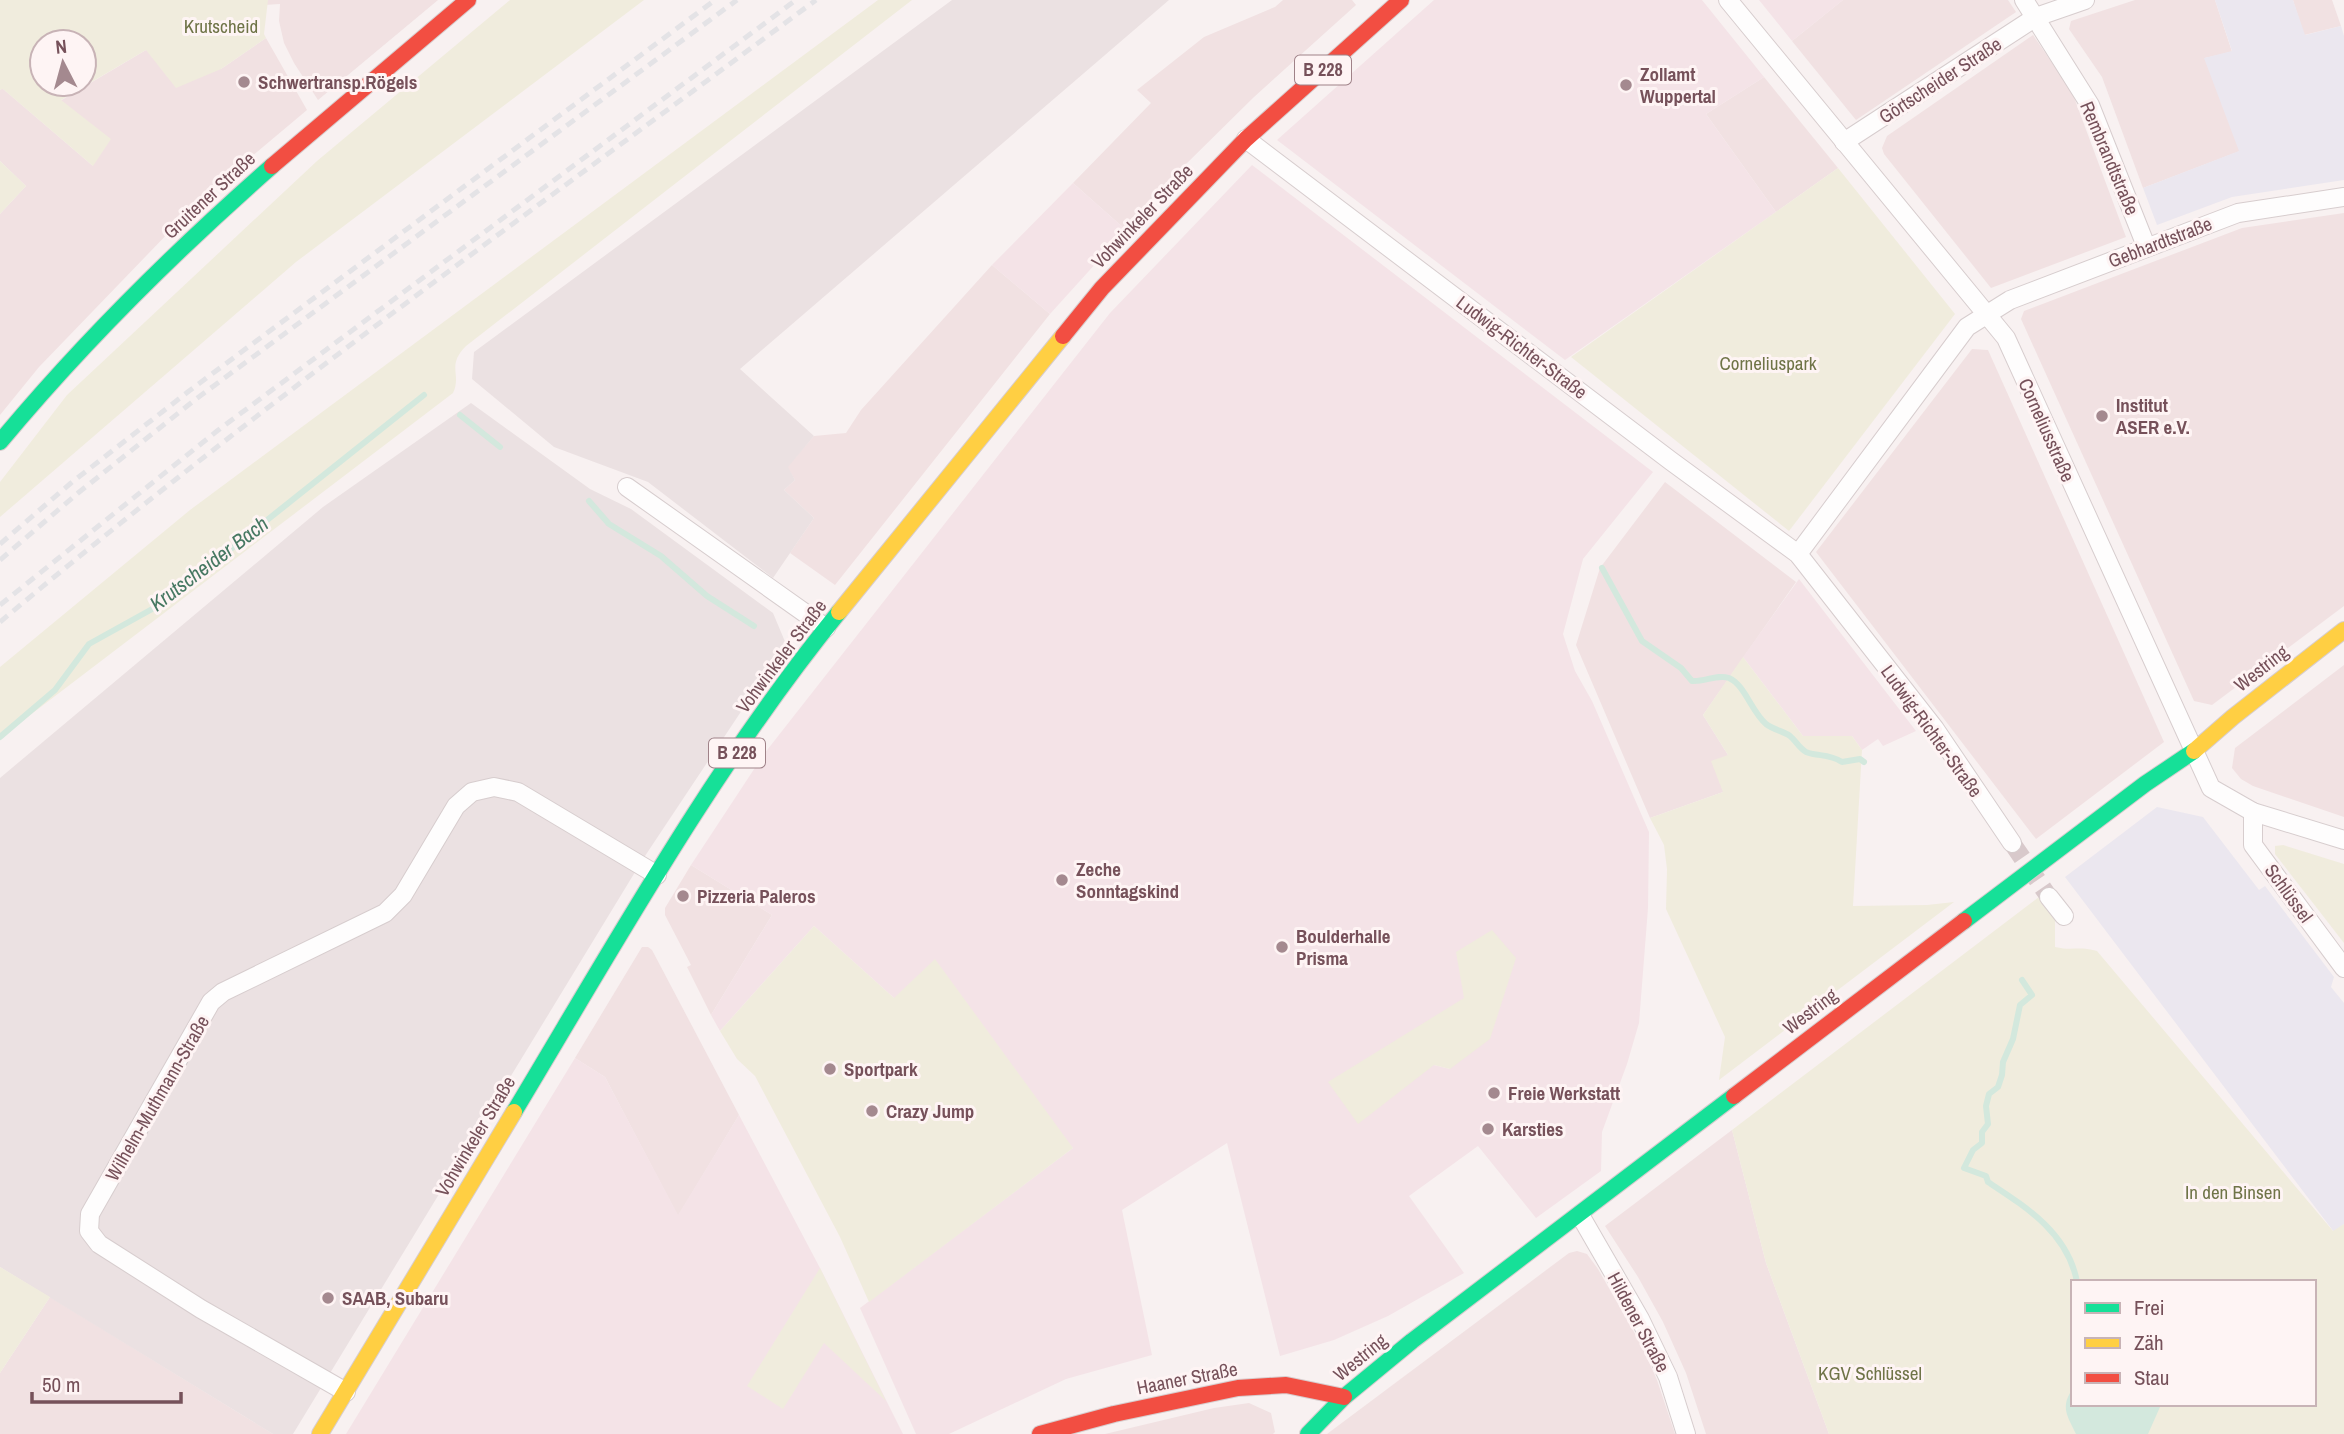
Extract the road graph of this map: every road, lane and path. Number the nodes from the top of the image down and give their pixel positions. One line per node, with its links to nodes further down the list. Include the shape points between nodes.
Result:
1 (468, 0): 12 (main road, Gruitener Straße, via 232,200 40,391)
2 (1401, 0): 7 (main road, Vohwinkeler Straße / B 228)
3 (1728, 0): 8 (street, Corneliusstraße)
4 (2024, 0): 6 (street, Rembrandtstraße)
5 (2085, 0): 6 (street, Görtscheider Straße)
6 (2036, 17): 8 (street, Görtscheider Straße); 10 (street, Rembrandtstraße, via 2090,105)
7 (1246, 139): 14 (street, Ludwig-Richter-Straße); 15 (main road, Vohwinkeler Straße / B 228, via 1102,288)
8 (1844, 142): 11 (street, Corneliusstraße)
9 (2344, 197): 10 (street, Gebhardtstraße, via 2238,213)
10 (2146, 246): 11 (street, Gebhardtstraße, via 2010,300)
11 (1985, 315): 14 (street, via 1967,327); 17 (street, Corneliusstraße, via 2006,338)
12 (0, 442)
13 (626, 487): 15 (street)
14 (1798, 554): 20 (street, Ludwig-Richter-Straße, via 1935,729)
15 (826, 628): 21 (main road, Vohwinkeler Straße / B 228, via 749,734)
16 (2344, 630): 17 (main road, Westring)
17 (2194, 751): 18 (street, Corneliusstraße, via 2211,788); 25 (main road, Westring)
18 (2253, 812): 19 (street, Corneliusstraße); 24 (street, Schlüssel, via 2253,845)
19 (2344, 840)
20 (2012, 843)
21 (657, 875): 26 (main road, Vohwinkeler Straße / B 228); 26 (street, Wilhelm-Muthmann-Straße, via 518,792 494,787 472,792 456,806 403,895 385,913 211,1002 90,1214 89,1231 99,1244)
22 (2049, 897): 23 (street)
23 (2064, 916)
24 (2344, 968)
25 (1580, 1215): 27 (main road, Westring); 31 (street, Hildener Straße, via 1668,1377)
26 (346, 1392): 28 (main road, Vohwinkeler Straße / B 228)
27 (1344, 1396): 29 (main road, Haaner Straße, via 1288,1385 1252,1386); 30 (main road, Westring)
28 (320, 1434)
29 (1040, 1434)
30 (1308, 1434)
31 (1686, 1434)

